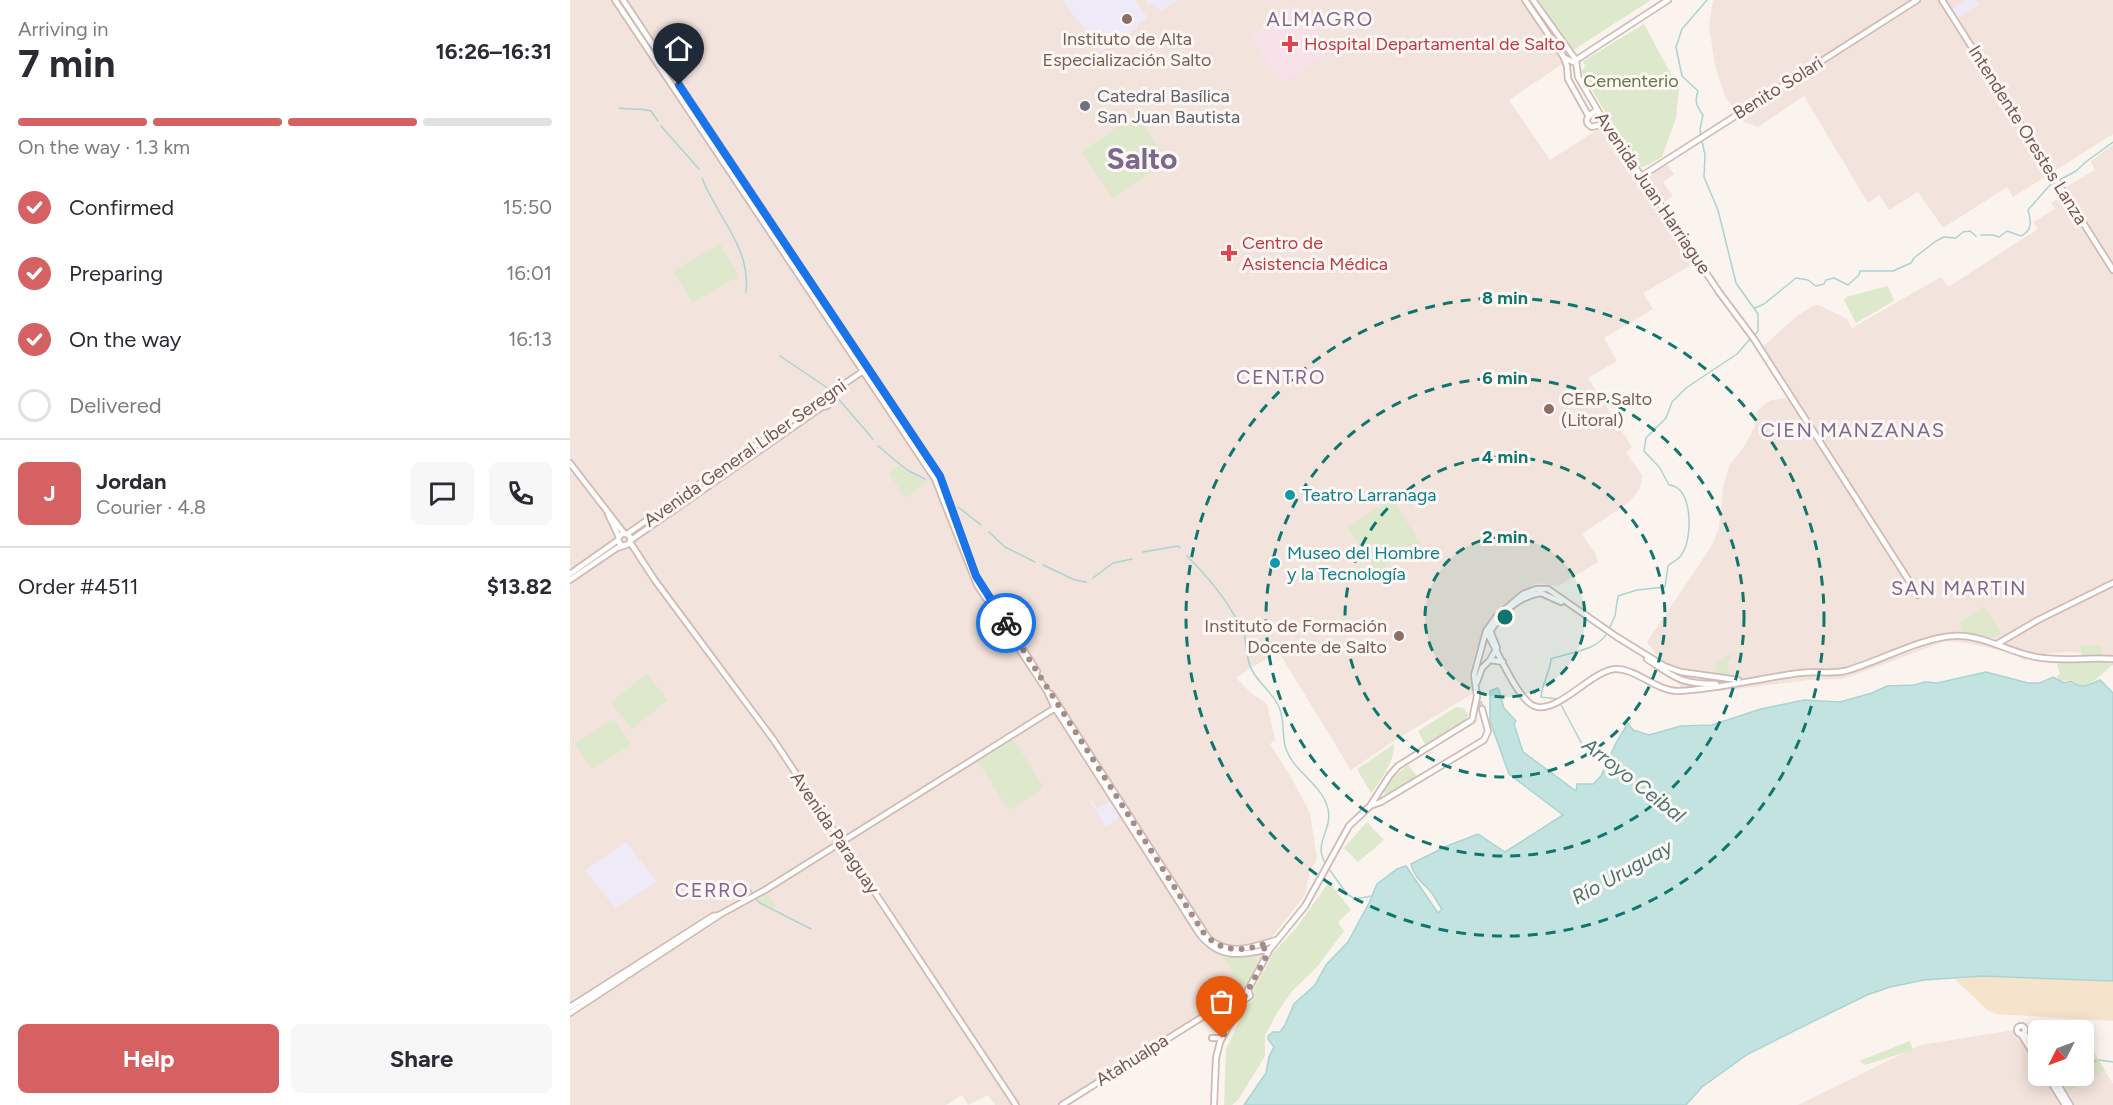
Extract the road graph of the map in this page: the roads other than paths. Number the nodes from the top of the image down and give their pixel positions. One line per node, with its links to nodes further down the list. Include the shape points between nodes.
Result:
1 (615, 0): 15 (street)
2 (623, 0): 44 (street, via 940,476 980,584 1203,932 1218,945 1231,949)
3 (1525, 0): 8 (street, Avenida Juan Harriague)
4 (1533, 0): 9 (street, Avenida Juan Harriague)
5 (1668, 0): 9 (street)
6 (1917, 0): 13 (street, Benito Solari)
7 (1942, 0): 14 (street, Intendente Orestes Lanza)
8 (1563, 56): 9 (street, via 1571,63); 11 (street, Avenida Juan Harriague, via 1568,79)
9 (1575, 58): 10 (street, Avenida Juan Harriague, via 1578,77)
10 (1597, 110): 11 (street); 12 (street, Avenida Juan Harriague)
11 (1588, 115): 12 (street, Avenida Juan Harriague, via 1586,120 1593,127)
12 (1603, 123): 13 (street, Avenida Juan Harriague)
13 (1640, 177): 25 (street, Avenida Juan Harriague, via 1755,339)
14 (2113, 270)
15 (863, 370): 19 (street, Avenida General Líber Seregni, via 632,532); 36 (street, via 935,479 977,585)
16 (827, 406): 21 (street, Avenida General Líber Seregni)
17 (570, 464): 18 (street)
18 (608, 514): 19 (street); 20 (street)
19 (625, 533): 20 (street, Avenida General Líber Seregni); 21 (street)
20 (618, 538): 21 (street); 22 (street)
21 (627, 543): 23 (street, Avenida General Líber Seregni); 41 (street, Avenida Paraguay, via 773,739)
22 (570, 574)
23 (570, 580)
24 (2113, 584): 28 (street)
25 (1918, 595)
26 (1488, 631): 27 (street, via 1508,605 1536,589 1548,590); 29 (street); 38 (street, via 1474,675 1477,696 1472,720 1398,766)
27 (1623, 641): 33 (street, via 1672,669); 35 (street, via 1681,681)
28 (1997, 644): 30 (street, via 2046,659); 33 (street, via 1952,636 1843,671 1803,672)
29 (1497, 648): 31 (street); 32 (street)
30 (2113, 659)
31 (1490, 660): 32 (street); 34 (street)
32 (1503, 662): 35 (street, via 1518,691 1539,707 1552,704 1615,669 1672,691)
33 (1744, 681): 35 (street)
34 (1477, 682)
35 (1727, 684)
36 (1055, 708): 41 (street); 47 (street, via 1204,940 1226,954)
37 (1482, 709): 39 (street, via 1488,731 1484,740)
38 (1381, 788): 39 (street, via 1383,795); 40 (street)
39 (1389, 797): 40 (street)
40 (1370, 806): 43 (street, via 1354,820 1299,916)
41 (841, 843): 42 (street); 59 (street, Avenida Paraguay)
42 (719, 915): 51 (street); 52 (street)
43 (1276, 940): 44 (street); 45 (street)
44 (1267, 943): 46 (street)
45 (1270, 949): 46 (street); 48 (street)
46 (1263, 951): 47 (street); 48 (street)
47 (1255, 952): 48 (street)
48 (1264, 959): 49 (street)
49 (1248, 989): 50 (street, Atahualpa, via 1242,988); 50 (street, via 1250,996)
50 (1241, 996): 54 (street); 60 (street, Atahualpa, via 1233,997)
51 (570, 1007)
52 (570, 1013)
53 (1212, 1038): 54 (street)
54 (1222, 1038): 61 (street, via 1216,1058)
55 (2028, 1041): 56 (street, via 2022,1033)
56 (2028, 1044)
57 (2054, 1086): 62 (street)
58 (2059, 1086): 63 (street)
59 (1016, 1105)
60 (1062, 1105)
61 (1214, 1105)
62 (2066, 1105)
63 (2070, 1105)

